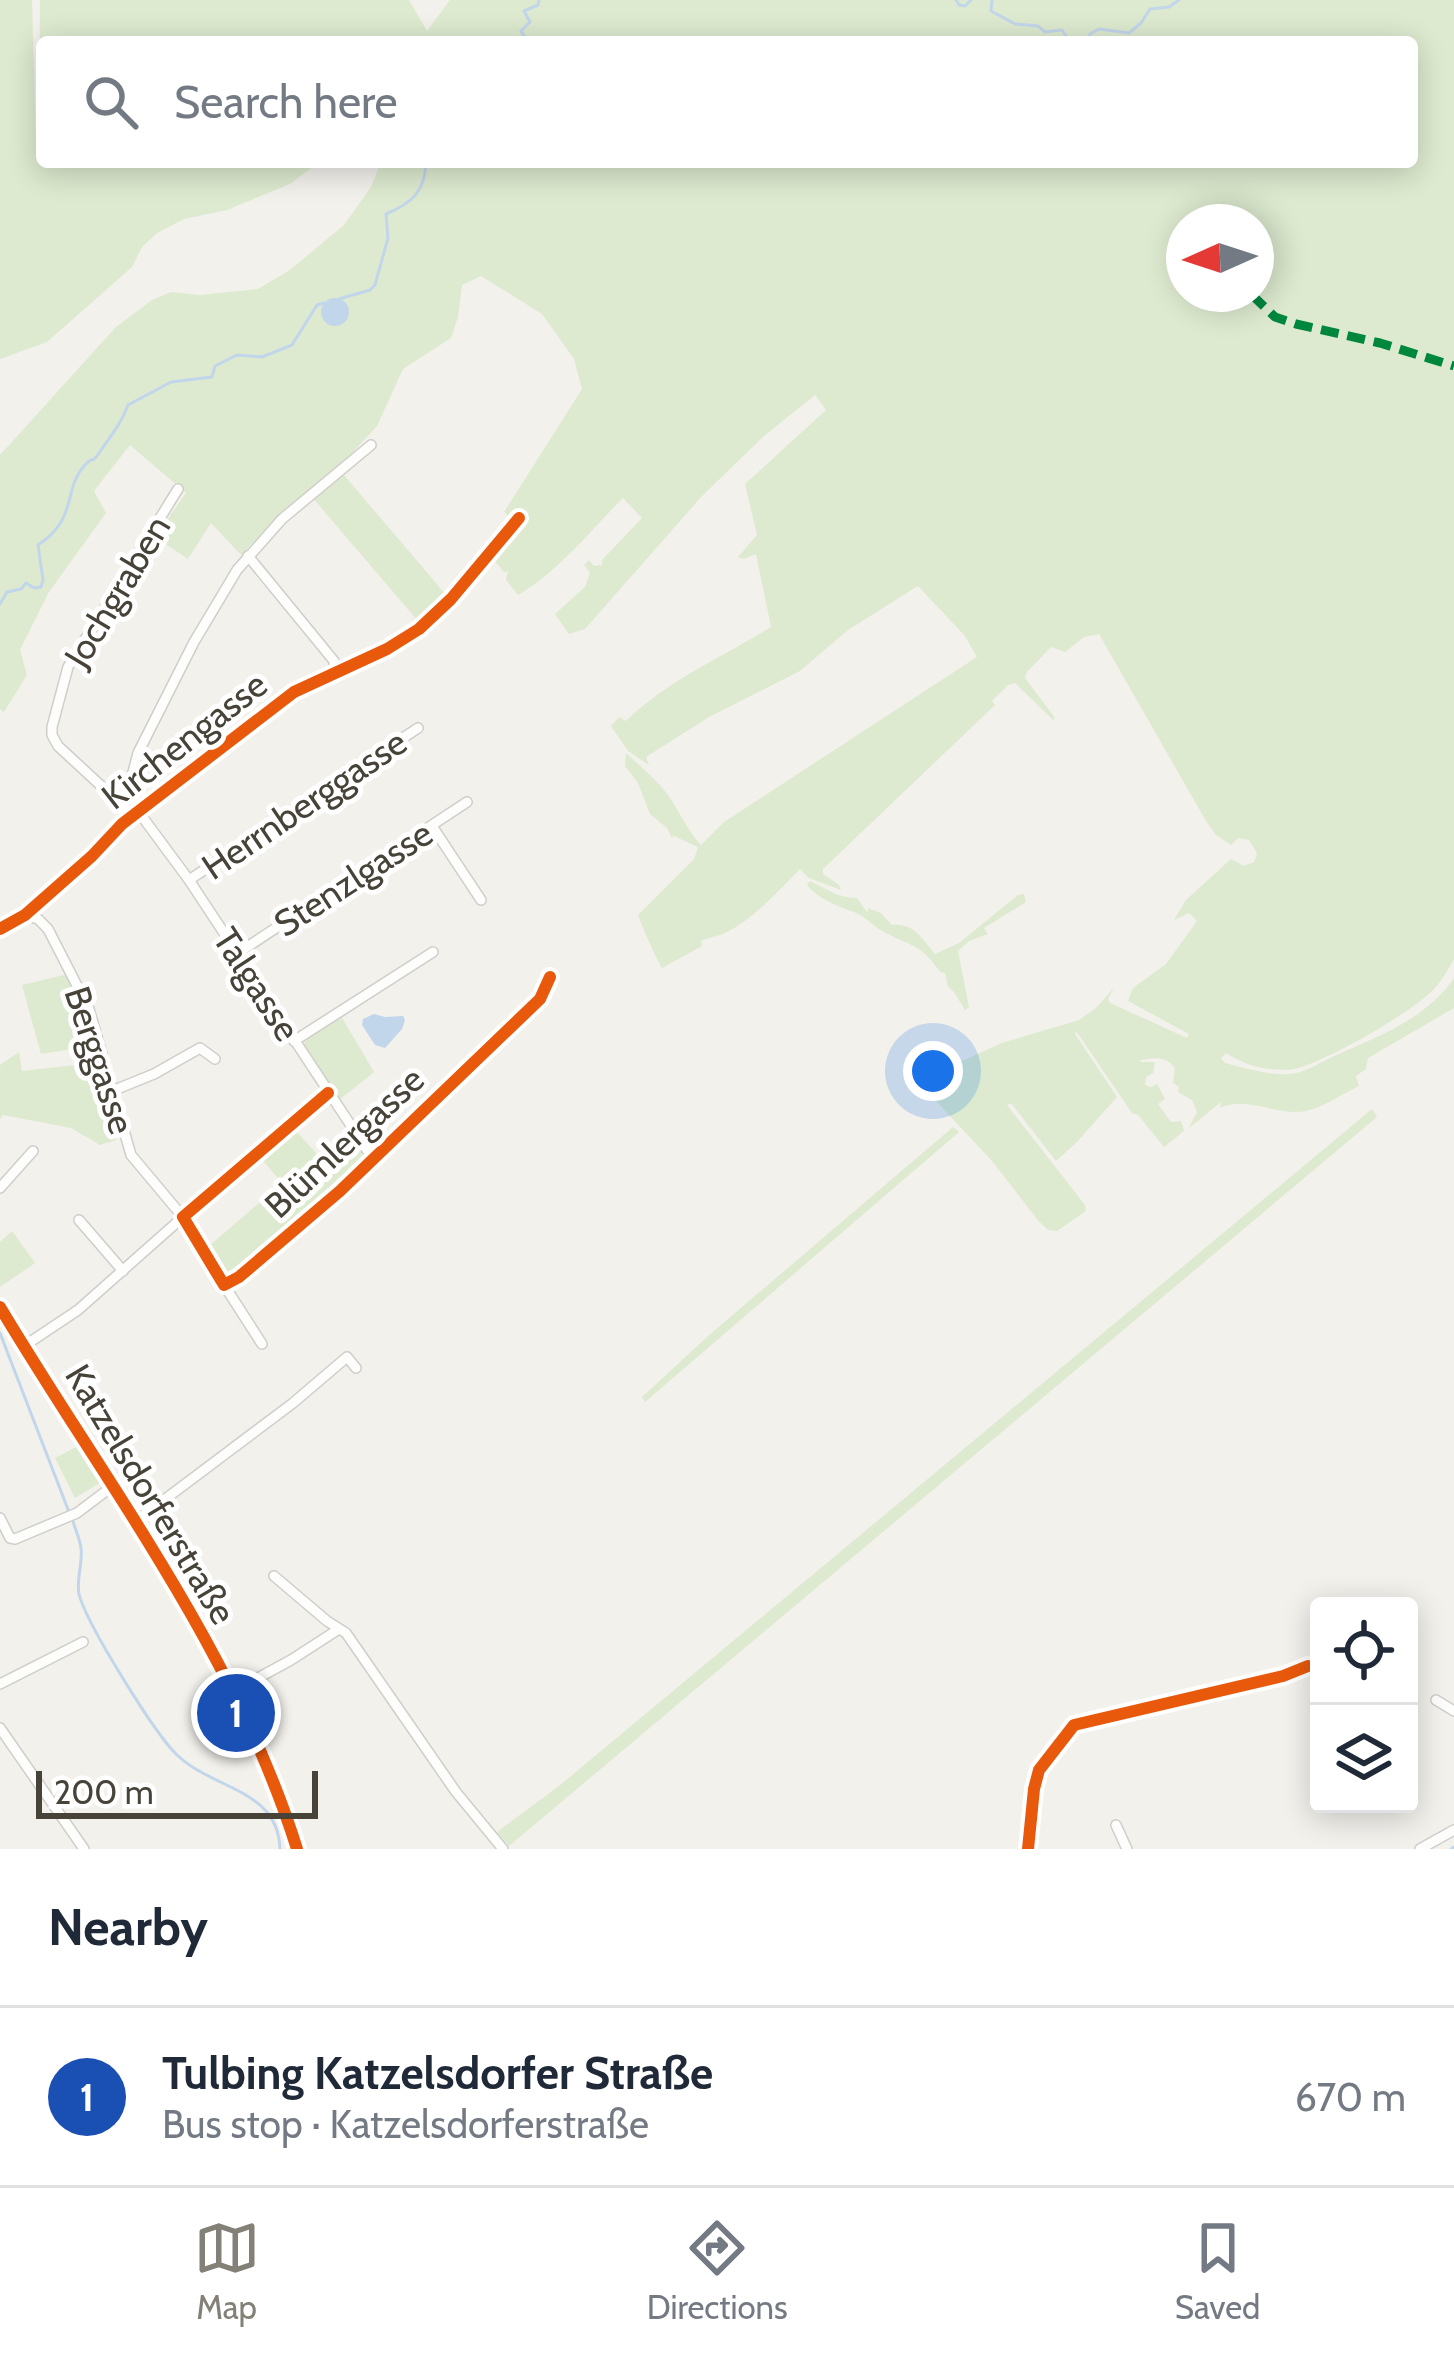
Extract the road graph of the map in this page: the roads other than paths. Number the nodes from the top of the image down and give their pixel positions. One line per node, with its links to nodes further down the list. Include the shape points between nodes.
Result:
1 (371, 445): 4 (street)
2 (178, 490): 8 (street, Jochgraben, via 68,667 52,727 58,746)
3 (519, 518): 5 (street, Kirchengasse, via 419,629)
4 (248, 556): 5 (street); 8 (street, via 138,753)
5 (335, 670): 9 (street, Kirchengasse)
6 (418, 728): 12 (street, Herrnberggasse)
7 (467, 802): 11 (street, Stenzlgasse)
8 (124, 807): 10 (street)
9 (138, 811): 10 (street, Kirchengasse); 12 (street, Talgasse)
10 (122, 824): 14 (street, Kirchengasse)
11 (432, 826): 13 (street); 17 (street, Stenzlgasse)
12 (189, 880): 17 (street, Talgasse)
13 (481, 900)
14 (25, 915): 15 (street, Kirchengasse); 21 (street, Berggasse, via 48,929 70,967)
15 (0, 929)
16 (433, 952): 19 (street)
17 (238, 953): 19 (street, Talgasse)
18 (550, 977): 24 (street, Blümlergasse, via 540,999)
19 (294, 1041): 22 (street, Talgasse)
20 (215, 1059): 21 (street, via 200,1048)
21 (112, 1091): 26 (street, Berggasse, via 131,1155)
22 (328, 1093): 24 (street, Talgasse); 26 (street)
23 (33, 1151): 25 (street)
24 (373, 1159): 29 (street, Blümlergasse)
25 (0, 1187)
26 (183, 1217): 28 (street); 29 (street)
27 (79, 1220): 28 (street)
28 (123, 1271): 32 (street)
29 (224, 1285): 31 (street)
30 (0, 1307): 32 (street, Katzelsdorferstraße)
31 (262, 1344)
32 (24, 1346): 34 (street, Katzelsdorferstraße)
33 (356, 1368): 36 (street, via 347,1357)
34 (114, 1485): 35 (street, via 76,1513 15,1539); 36 (street, Katzelsdorferstraße)
35 (0, 1518)
36 (136, 1521): 42 (street, Katzelsdorferstraße)
37 (274, 1576): 38 (street)
38 (339, 1629): 42 (street); 50 (street)
39 (83, 1642): 41 (street)
40 (1308, 1666): 51 (street, via 1074,1725 1039,1770)
41 (0, 1684)
42 (234, 1690): 49 (street, Katzelsdorferstraße)
43 (1436, 1700): 44 (street)
44 (1454, 1711)
45 (0, 1728): 48 (street)
46 (1116, 1825): 52 (street)
47 (1454, 1830): 53 (street)
48 (83, 1849)
49 (297, 1849)
50 (503, 1849)
51 (1028, 1849)
52 (1127, 1849)
53 (1420, 1849)

